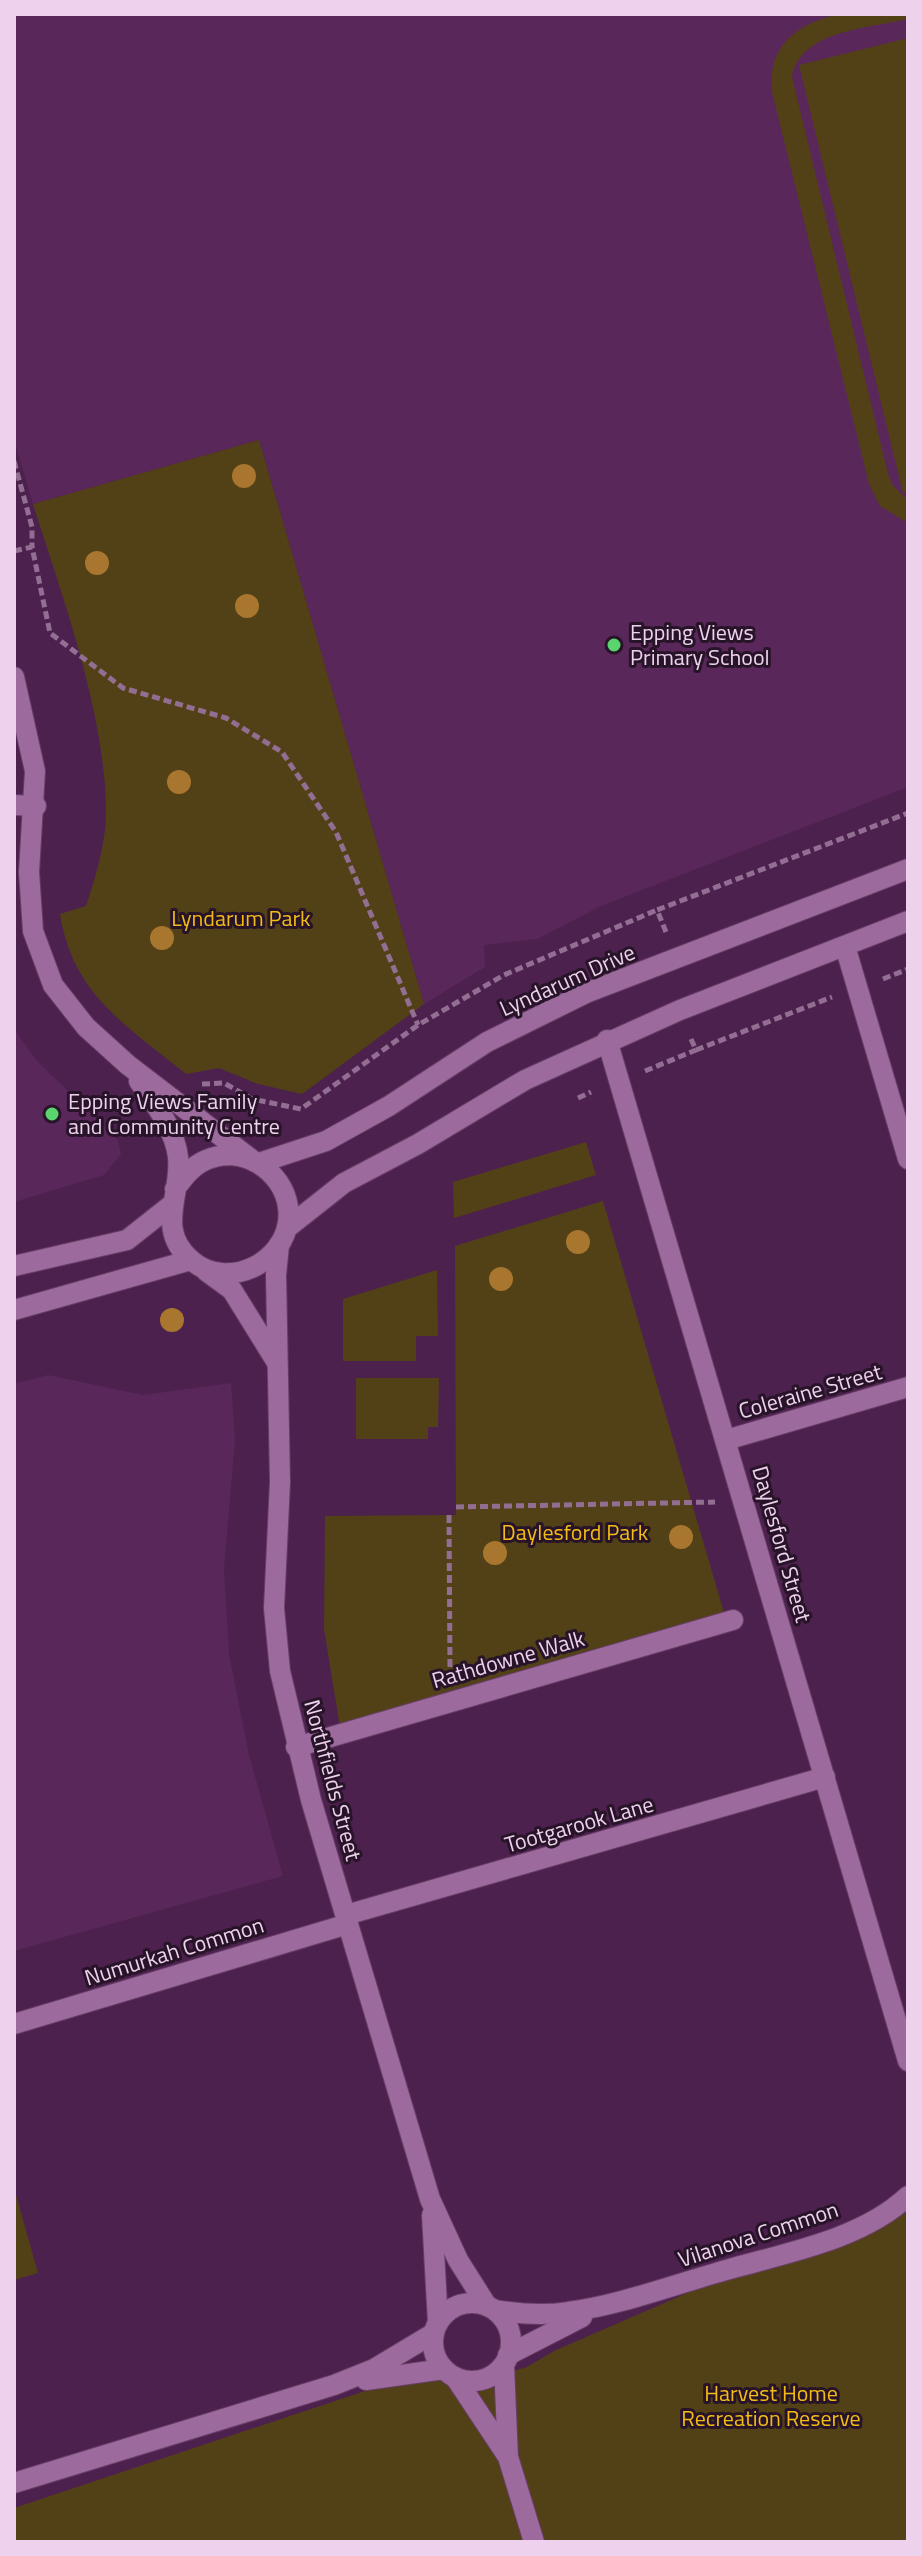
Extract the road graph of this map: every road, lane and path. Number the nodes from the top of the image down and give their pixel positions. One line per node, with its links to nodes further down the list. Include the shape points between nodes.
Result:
1 (14, 461): 2 (path, via 32,527)
2 (32, 547): 3 (path); 11 (path, via 50,633 123,688 226,718 282,752 336,832)
3 (14, 551)
4 (14, 677): 6 (street, via 35,771)
5 (14, 805): 6 (street)
6 (36, 806): 13 (street, via 29,905 40,958 67,1006)
7 (908, 869): 16 (street, Lyndarum Drive, via 586,993 487,1042 326,1141)
8 (657, 910): 11 (path, via 504,975)
9 (908, 921): 10 (street)
10 (845, 946): 12 (street); 15 (street)
11 (418, 1025): 14 (path)
12 (607, 1040): 18 (street, via 525,1080 344,1183); 24 (street, Daylesford Street)
13 (128, 1065): 16 (street); 17 (street, via 165,1120 178,1156)
14 (301, 1109)
15 (908, 1159)
16 (255, 1161): 17 (street, via 229,1155 207,1159 188,1171); 18 (street, via 284,1191 288,1209)
17 (172, 1198): 19 (street, via 174,1236); 20 (street, via 127,1240)
18 (283, 1236): 19 (street, via 265,1262 244,1272 222,1273); 22 (street, Northfields Street, via 276,1275)
19 (196, 1263): 21 (street); 22 (street, Northfields Street, via 232,1290)
20 (14, 1266)
21 (14, 1310)
22 (276, 1361): 30 (street, Northfields Street, via 280,1482 274,1608)
23 (908, 1387): 24 (street, Coleraine Street)
24 (726, 1440): 25 (street, Daylesford Street)
25 (743, 1497): 26 (path, via 699,1505); 31 (street, Daylesford Street)
26 (456, 1507)
27 (449, 1515): 29 (path)
28 (733, 1620): 29 (street, Rathdowne Walk)
29 (451, 1699): 30 (street, Rathdowne Walk)
30 (296, 1747): 32 (street, Northfields Street)
31 (825, 1777): 32 (street, Tootgarook Lane); 34 (street, Daylesford Street)
32 (347, 1920): 33 (street, Numurkah Common); 36 (street, Northfields Street)
33 (14, 2024)
34 (908, 2061)
35 (908, 2196): 37 (street, Vilanova Common, via 880,2217 826,2239)
36 (430, 2199): 38 (street, Northfields Street, via 458,2260); 39 (street, Northfields Street)
37 (615, 2303): 38 (street, Vilanova Common, via 524,2315); 40 (street, Vilanova Common, via 557,2327)
38 (491, 2308): 39 (street, via 465,2303 445,2314); 40 (street, via 509,2331)
39 (436, 2328): 41 (street, via 433,2346); 42 (street, via 374,2369)
40 (506, 2360): 41 (street, via 482,2380); 43 (street)
41 (450, 2373): 42 (street); 43 (street, via 478,2406)
42 (334, 2385): 44 (street)
43 (508, 2457): 45 (street)
44 (14, 2483)
45 (534, 2542)

